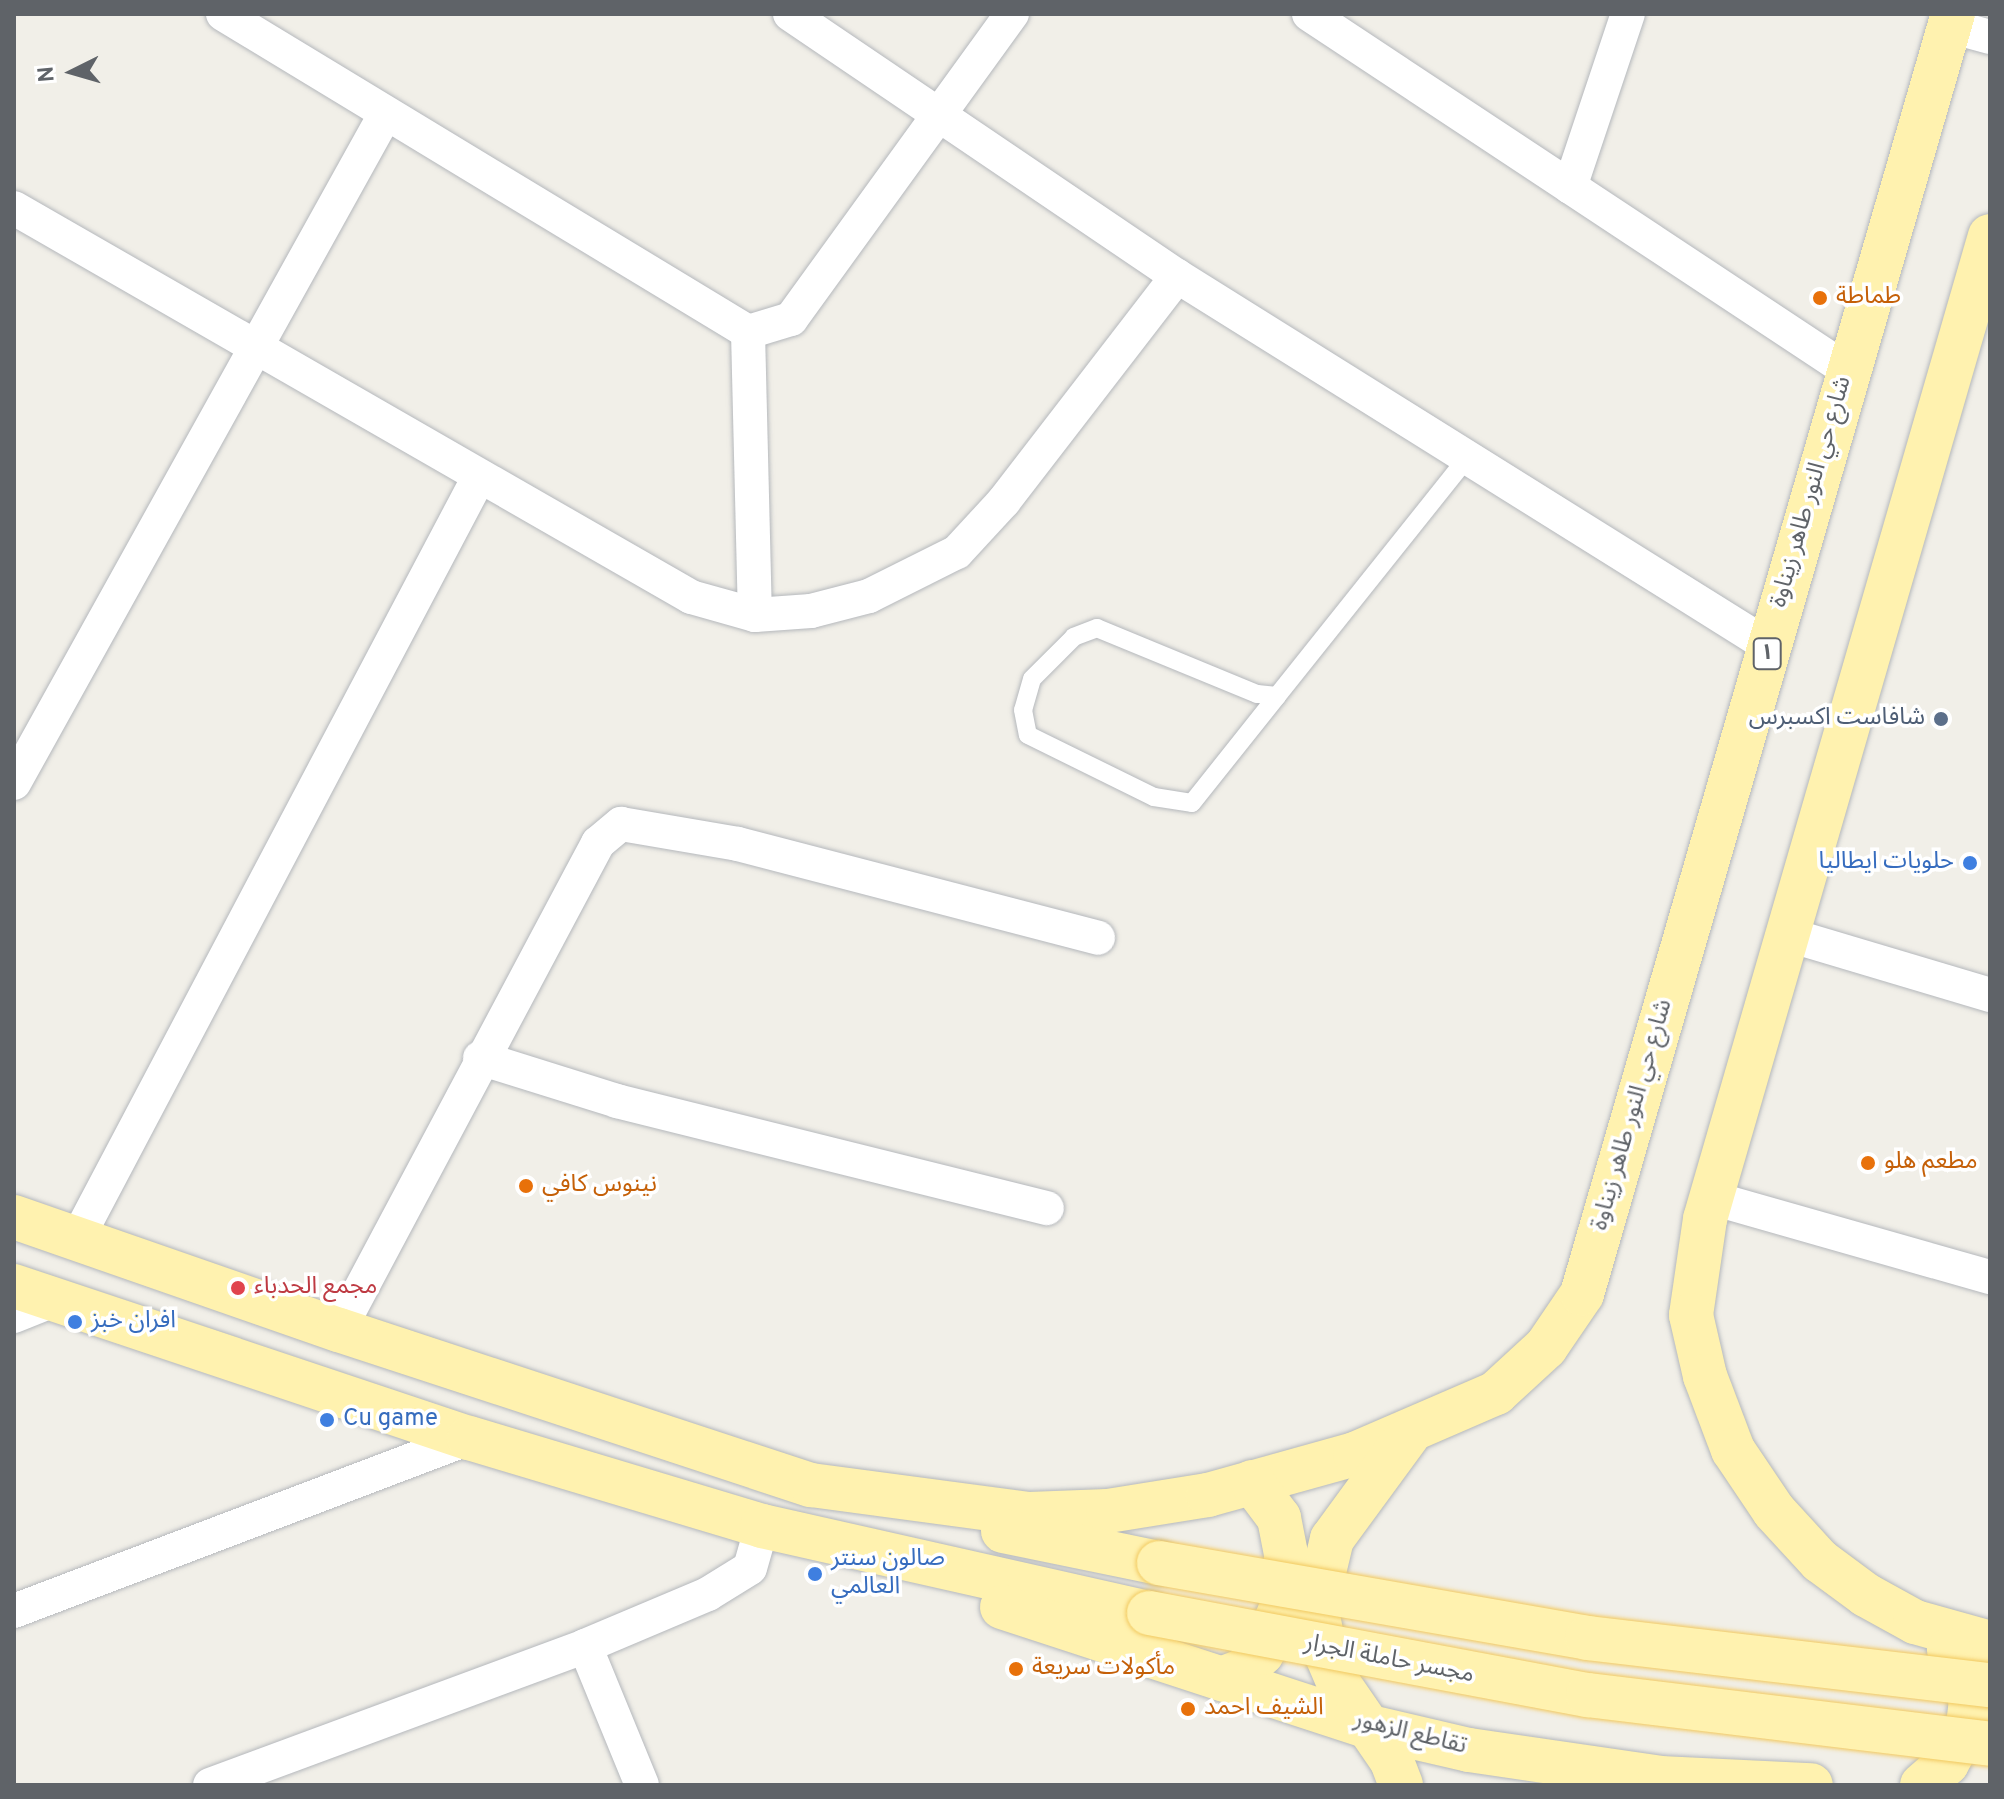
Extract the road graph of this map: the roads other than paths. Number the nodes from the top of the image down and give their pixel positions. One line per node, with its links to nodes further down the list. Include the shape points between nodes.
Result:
1 (223, 14): 7 (street)
2 (790, 14): 8 (street)
3 (1012, 14): 8 (street)
4 (1309, 14): 9 (street)
5 (1628, 14): 9 (street)
6 (1964, 26): 16 (main road, شارع حي النور طاهر زيناوة / ١)
7 (386, 113): 14 (street); 15 (street)
8 (939, 115): 12 (street); 14 (street, via 791,319)
9 (1570, 187): 16 (street)
10 (14, 208): 15 (street)
11 (1990, 236): 13 (main road)
12 (1177, 276): 17 (street); 19 (street, via 1004,501 957,552 869,596 811,611)
13 (1980, 311): 23 (main road)
14 (748, 332): 19 (street)
15 (253, 348): 18 (street); 22 (street)
16 (1847, 370): 20 (main road, شارع حي النور طاهر زيناوة / ١)
17 (1467, 458): 20 (street); 21 (lane)
18 (479, 477): 19 (street, via 691,597); 30 (street)
19 (755, 615)
20 (1769, 646): 36 (main road, شارع حي النور طاهر زيناوة / ١, via 1582,1294 1546,1347 1496,1393)
21 (1277, 696): 21 (lane, via 1257,694 1097,628 1074,637 1032,679 1023,710 1028,735 1154,797 1192,803)
22 (14, 783)
23 (1789, 935): 25 (street); 27 (main road)
24 (1098, 938): 26 (street, via 738,844 621,824 598,843)
25 (1990, 995)
26 (480, 1058): 28 (street, via 617,1101); 35 (street)
27 (1712, 1198): 31 (street); 42 (main road, via 1693,1275 1691,1315 1705,1376 1733,1450 1774,1511 1820,1561)
28 (1047, 1208)
29 (14, 1217): 30 (main road)
30 (77, 1239): 35 (main road)
31 (1990, 1277)
32 (14, 1286): 33 (main road)
33 (54, 1300): 34 (street); 37 (main road)
34 (14, 1316)
35 (339, 1330): 39 (main road)
36 (1408, 1435): 38 (main road, شارع حي النور طاهر زيناوة); 47 (main road, via 1347,1513 1320,1577 1316,1606 1325,1651 1339,1684)
37 (469, 1438): 40 (main road); 41 (street)
38 (1252, 1482): 39 (main road, شارع حي النور طاهر زيناوة, via 1163,1504 1029,1514); 45 (main road, via 1279,1518 1286,1554 1285,1599 1262,1653 1244,1670)
39 (811, 1485): 46 (main road, bridge, via 1159,1563 1587,1638)
40 (779, 1531): 44 (street, via 750,1568 708,1594); 45 (main road, تقاطع الزهور); 48 (main road, مجسر حاملة الجرار, bridge, via 1149,1613 1588,1695)
41 (14, 1611)
42 (1915, 1622): 43 (main road); 53 (main road, via 1948,1647 1971,1700 1959,1746)
43 (1988, 1634)
44 (585, 1646): 49 (street); 50 (street)
45 (1221, 1679): 47 (main road, تقاطع الزهور)
46 (1990, 1685)
47 (1370, 1727): 51 (main road); 52 (main road, تقاطع الزهور, via 1568,1768)
48 (1990, 1744)
49 (210, 1785)
50 (642, 1785)
51 (1401, 1785)
52 (1811, 1785)
53 (1922, 1785)

